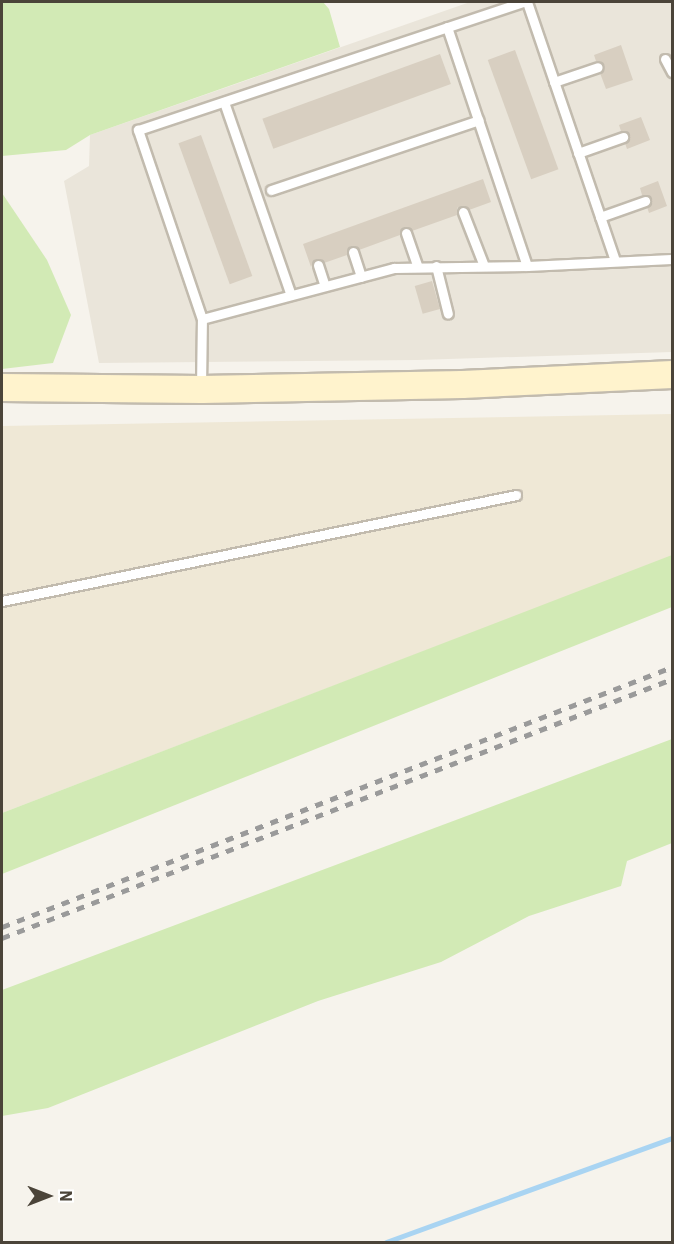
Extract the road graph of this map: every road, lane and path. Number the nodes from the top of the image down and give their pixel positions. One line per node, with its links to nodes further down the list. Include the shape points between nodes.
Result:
1 (523, 2): 3 (lane)
2 (527, 2): 7 (lane)
3 (447, 27): 8 (lane); 9 (lane)
4 (665, 59): 6 (lane)
5 (598, 67): 7 (lane)
6 (672, 72)
7 (554, 82): 11 (lane)
8 (224, 102): 27 (lane); 29 (lane, via 138,130)
9 (479, 120): 12 (lane); 23 (lane)
10 (623, 137): 11 (lane)
11 (578, 153): 15 (lane)
12 (271, 189)
13 (645, 201): 15 (lane)
14 (463, 212): 22 (lane)
15 (600, 217): 19 (lane)
16 (406, 233): 24 (lane)
17 (353, 252): 25 (lane)
18 (672, 259): 19 (lane)
19 (615, 260): 23 (lane)
20 (318, 265): 26 (lane)
21 (436, 266): 22 (lane); 24 (lane); 28 (lane)
22 (484, 266): 23 (lane)
23 (527, 266)
24 (418, 267): 25 (lane, via 394,268)
25 (361, 277): 26 (lane)
26 (325, 286): 27 (lane)
27 (291, 295): 29 (lane)
28 (448, 314)
29 (202, 319): 32 (lane)
30 (672, 374): 32 (street, via 462,384)
31 (2, 387): 32 (street)
32 (201, 389)
33 (516, 495): 34 (lane)
34 (2, 601)

